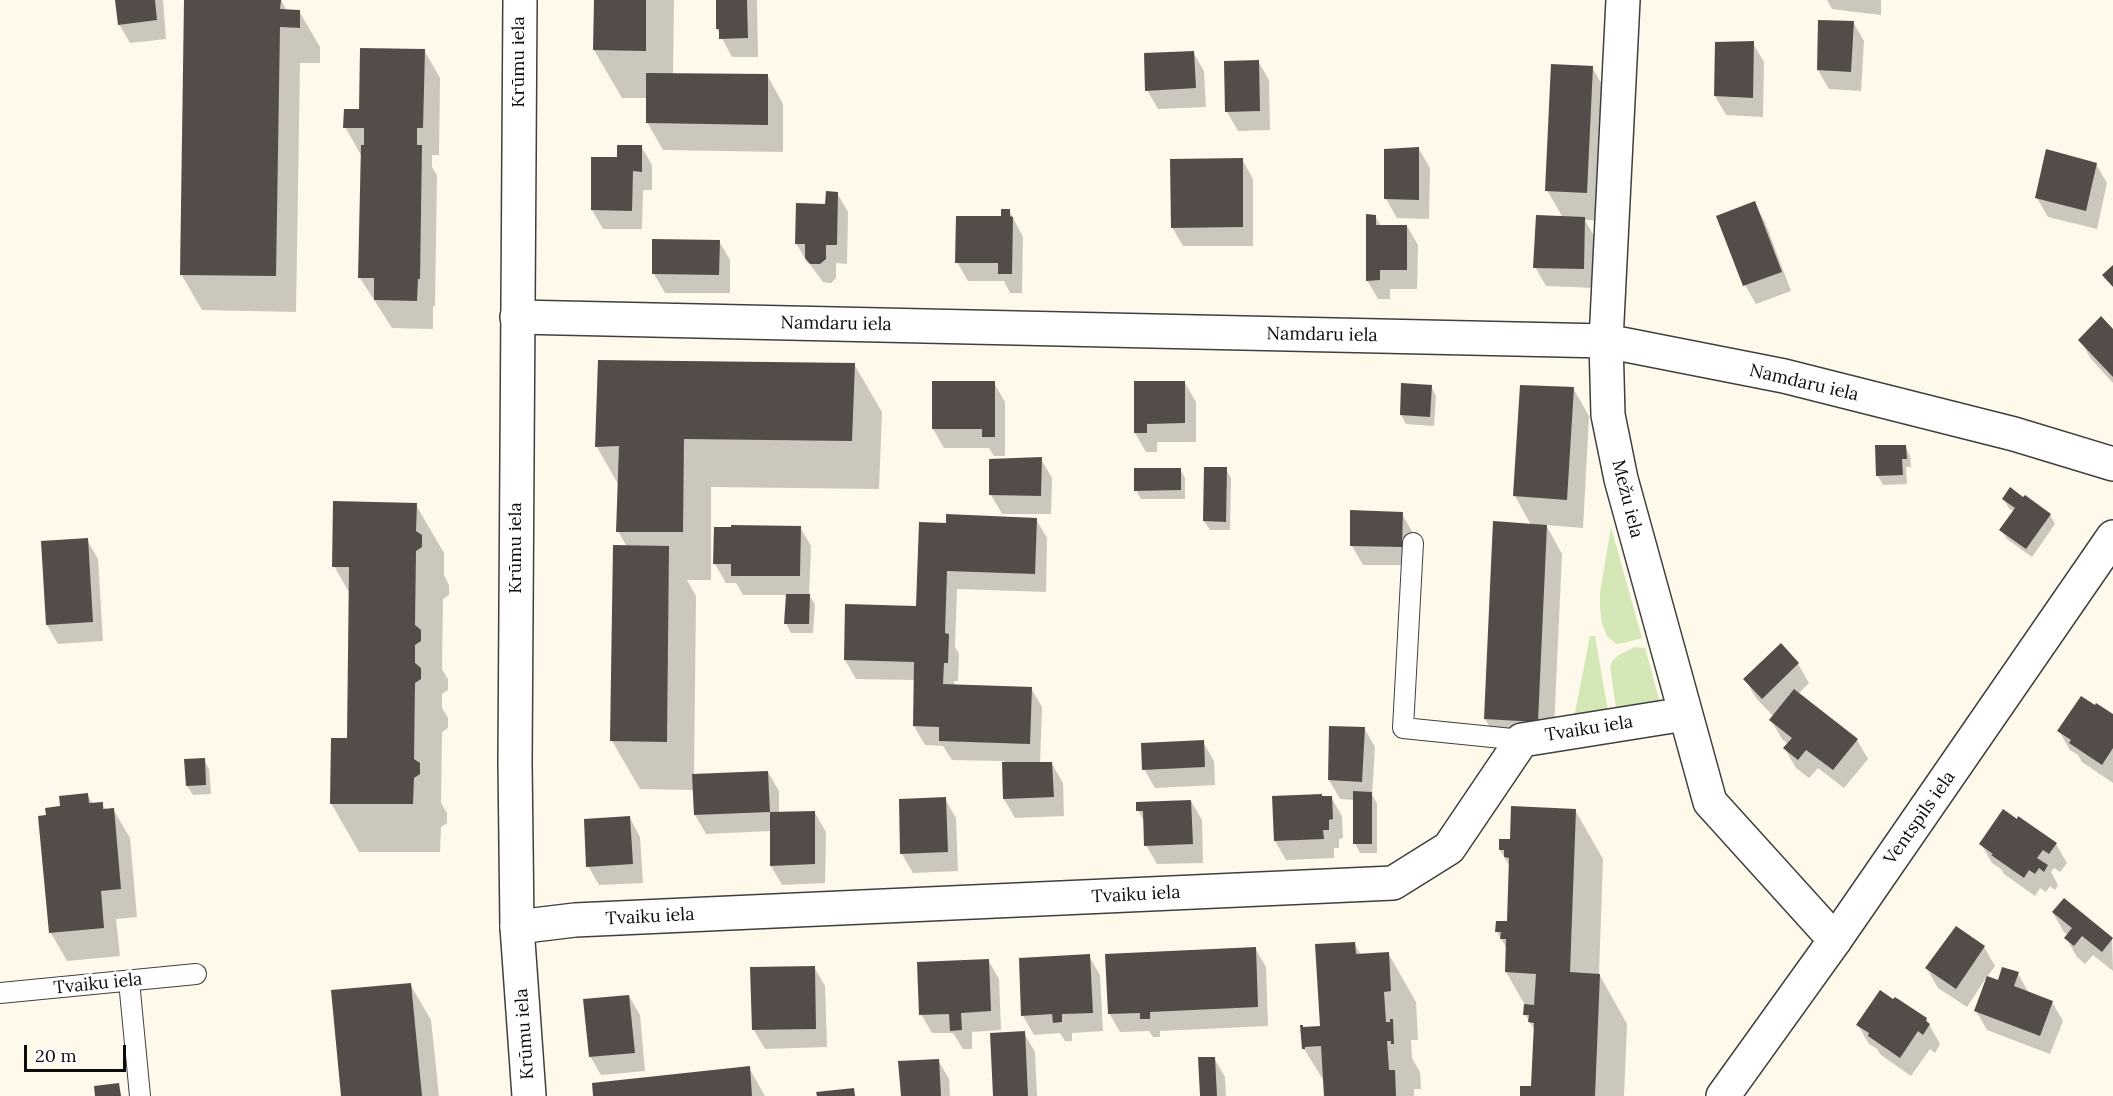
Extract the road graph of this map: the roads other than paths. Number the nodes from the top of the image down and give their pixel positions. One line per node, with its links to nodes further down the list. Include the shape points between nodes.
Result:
1 (520, 0): 3 (street, Krūmu iela)
2 (1623, 0): 4 (street, Mežu iela)
3 (517, 317): 4 (street, Namdaru iela); 10 (street, Krūmu iela)
4 (1606, 341): 5 (street, Namdaru iela, via 1784,376 2014,434); 8 (street, Mežu iela, via 1608,415 1621,479)
5 (2113, 464)
6 (2113, 537): 11 (street, Ventspils iela)
7 (1413, 543): 9 (lane, via 1403,728)
8 (1686, 714): 9 (street, Tvaiku iela); 11 (street, Mežu iela, via 1710,802)
9 (1522, 740): 10 (street, Tvaiku iela, via 1449,848 1393,883 587,919)
10 (517, 927): 16 (street, Krūmu iela)
11 (1835, 940): 17 (street, Ventspils iela)
12 (196, 974): 13 (lane, Tvaiku iela)
13 (129, 981): 14 (lane, Tvaiku iela); 15 (lane)
14 (0, 993)
15 (140, 1096)
16 (529, 1096)
17 (1723, 1096)

